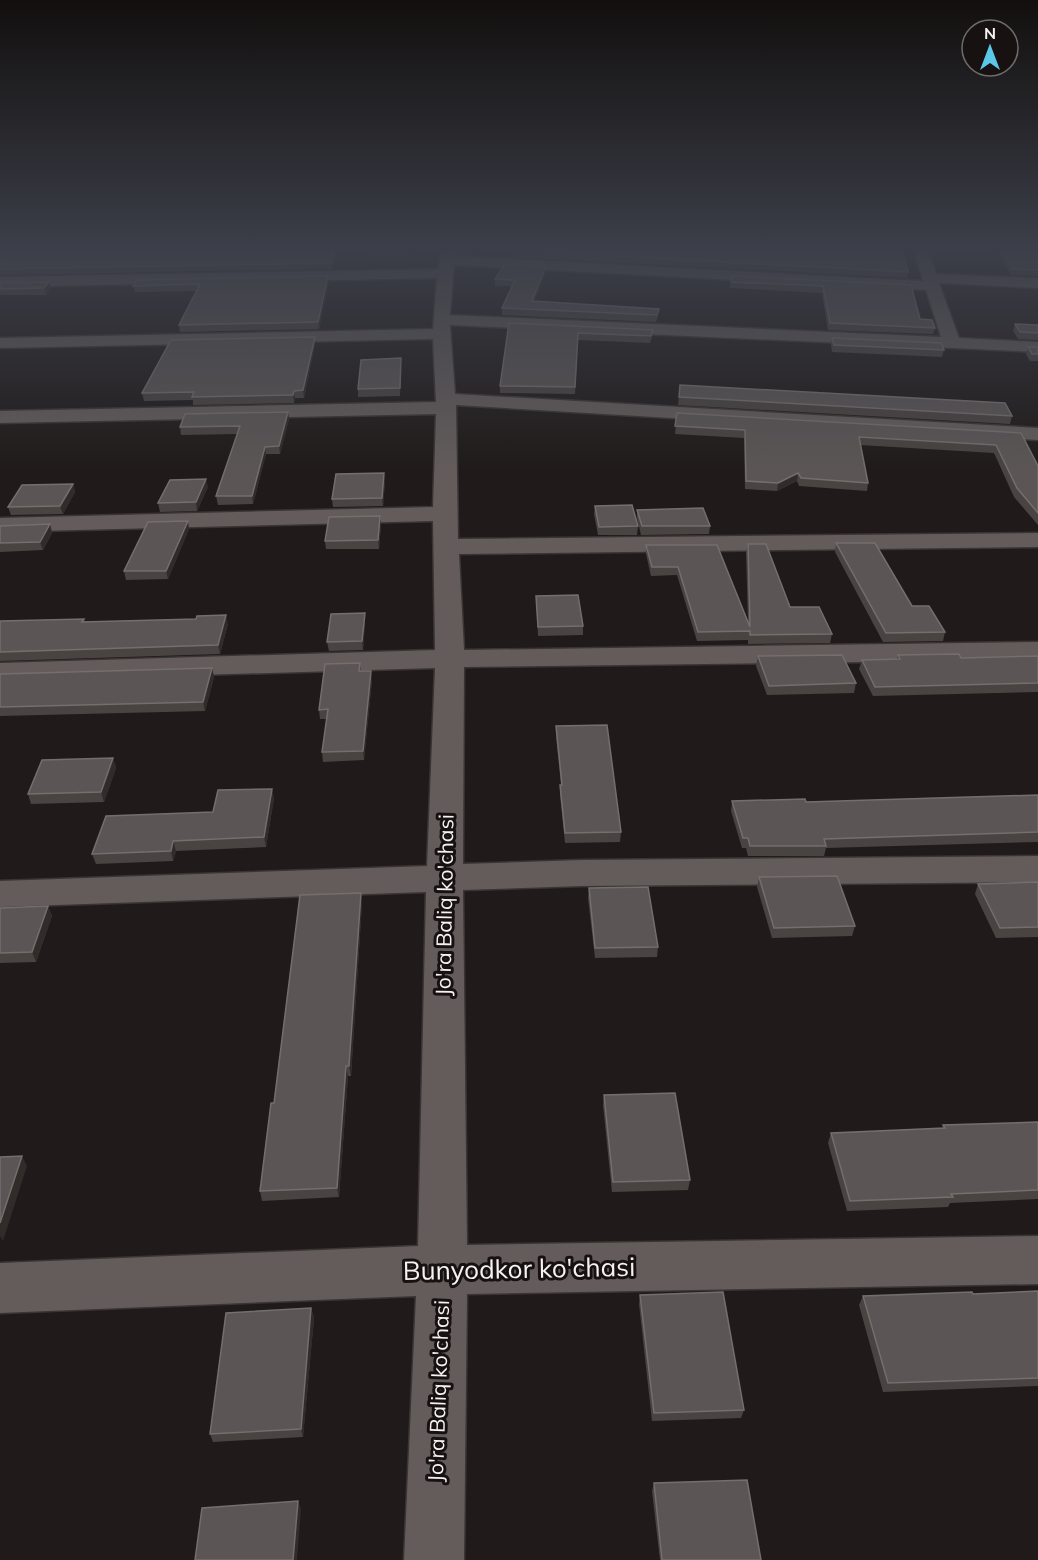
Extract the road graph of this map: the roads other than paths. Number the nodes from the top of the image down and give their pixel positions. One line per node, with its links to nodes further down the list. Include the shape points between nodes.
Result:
1 (442, 324): 3 (street, Jo'ra Baliq ko'chasi)
2 (945, 324): 5 (street)
3 (442, 327): 4 (street); 5 (street); 7 (street, Jo'ra Baliq ko'chasi)
4 (0, 343)
5 (952, 344): 6 (street)
6 (1038, 348)
7 (446, 404): 8 (street); 9 (street); 11 (street, Jo'ra Baliq ko'chasi)
8 (0, 417)
9 (1038, 434)
10 (0, 525): 11 (street)
11 (446, 530): 12 (street); 14 (street, Jo'ra Baliq ko'chasi)
12 (1038, 540)
13 (1038, 651): 14 (street)
14 (450, 660): 15 (street); 17 (street, Jo'ra Baliq ko'chasi)
15 (0, 672)
16 (1038, 869): 17 (street)
17 (445, 878): 18 (street); 20 (street, Jo'ra Baliq ko'chasi)
18 (0, 894)
19 (1038, 1260): 20 (street, Bunyodkor ko'chasi)
20 (442, 1270): 21 (street, Bunyodkor ko'chasi); 22 (street, Jo'ra Baliq ko'chasi)
21 (0, 1288)
22 (434, 1560)

